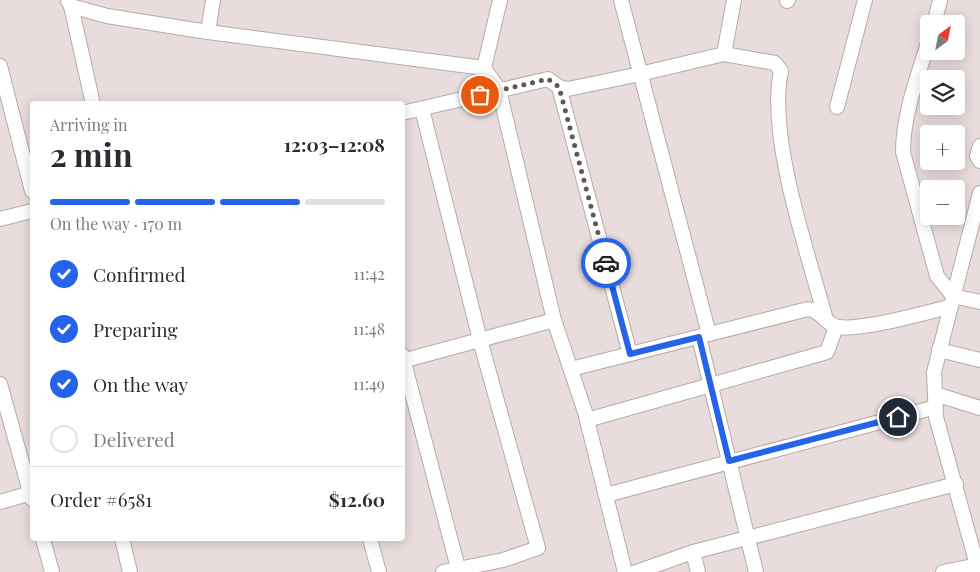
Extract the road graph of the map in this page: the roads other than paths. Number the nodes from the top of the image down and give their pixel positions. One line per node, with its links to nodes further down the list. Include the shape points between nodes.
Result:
1 (213, 0): 9 (street)
2 (500, 0): 13 (street)
3 (620, 0): 14 (street)
4 (734, 0): 10 (street)
5 (866, 0): 18 (street)
6 (940, 0): 8 (street)
7 (73, 2): 9 (street, via 107,16); 17 (street)
8 (936, 15)
9 (208, 32): 13 (street)
10 (724, 54): 14 (street); 31 (street, via 775,63 781,71 777,108 790,188)
11 (923, 60): 28 (street, via 902,136 902,152 937,276)
12 (0, 66): 23 (street)
13 (484, 68): 16 (street)
14 (640, 74): 15 (street, via 568,89); 32 (street)
15 (559, 87): 16 (street, via 548,79); 35 (street)
16 (499, 90): 19 (street); 30 (street)
17 (92, 101)
18 (837, 107)
19 (422, 109): 20 (street); 33 (street)
20 (405, 112)
21 (980, 146): 22 (street, via 977,156)
22 (980, 161)
23 (30, 183)
24 (980, 193): 27 (street)
25 (30, 212): 26 (street)
26 (0, 219)
27 (975, 231): 28 (street)
28 (951, 302): 29 (street); 31 (street, via 856,327); 34 (street)
29 (980, 302)
30 (554, 320): 33 (street); 39 (street)
31 (831, 324): 32 (street, via 818,312 808,309); 41 (street, via 827,352)
32 (704, 336): 35 (street); 41 (street)
33 (480, 340): 36 (street); 58 (street, via 538,548)
34 (939, 350): 37 (street); 42 (street, via 934,372)
35 (630, 354): 39 (street)
36 (405, 359)
37 (980, 360)
38 (405, 367): 59 (street)
39 (571, 369): 45 (street)
40 (0, 384): 44 (street)
41 (711, 385): 45 (street); 46 (street)
42 (935, 400): 43 (street); 46 (street); 47 (street, via 936,417)
43 (980, 408)
44 (5, 419): 48 (street)
45 (587, 420): 49 (street)
46 (729, 461): 49 (street); 53 (street)
47 (956, 484): 52 (street); 53 (street)
48 (30, 490)
49 (606, 495): 65 (street)
50 (30, 496): 51 (street)
51 (0, 502)
52 (974, 526): 60 (street)
53 (747, 538): 57 (street); 68 (street)
54 (44, 541): 61 (street)
55 (122, 541): 62 (street)
56 (371, 541): 63 (street)
57 (693, 552): 66 (street); 67 (street)
58 (504, 566): 59 (street)
59 (458, 568): 64 (street)
60 (978, 568): 69 (street)
61 (52, 572)
62 (130, 572)
63 (379, 572)
64 (443, 572)
65 (625, 572)
66 (636, 572)
67 (698, 572)
68 (756, 572)
69 (943, 572)

